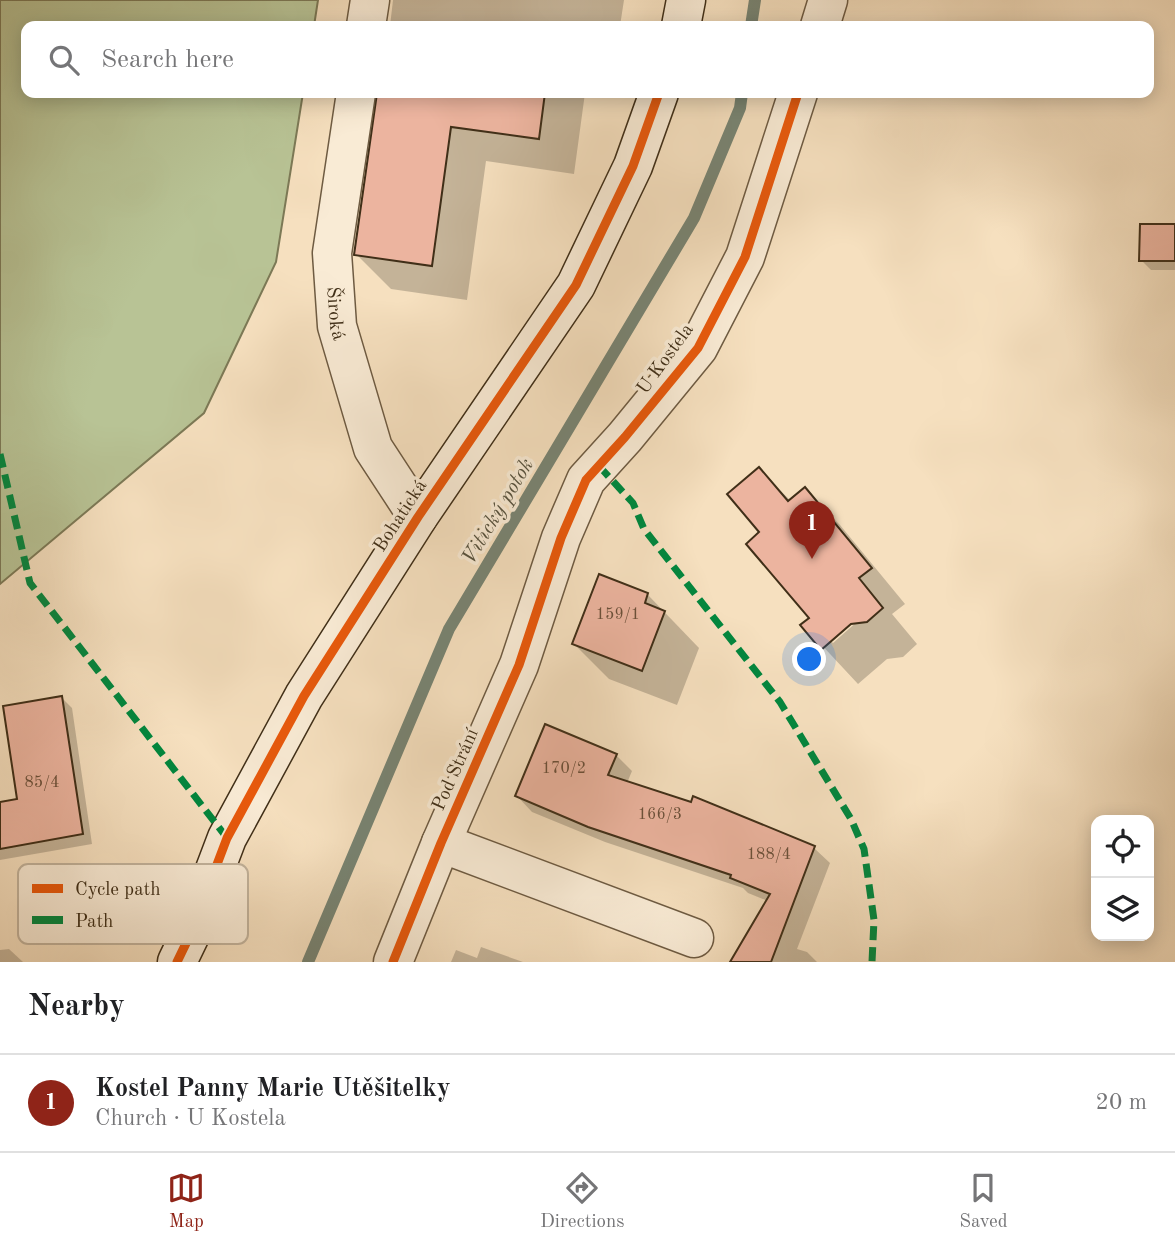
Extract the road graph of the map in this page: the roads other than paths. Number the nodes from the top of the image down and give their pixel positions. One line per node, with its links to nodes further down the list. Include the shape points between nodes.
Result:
1 (370, 0): 4 (street)
2 (686, 0): 5 (street)
3 (828, 0): 6 (street)
4 (367, 21)
5 (682, 21)
6 (822, 21)
7 (355, 98): 10 (street, Široká, via 332,253 337,326 373,448)
8 (657, 98): 10 (street, Bohatická, via 633,166 576,285)
9 (796, 98): 11 (street, U Kostela, via 745,257 698,348 586,480)
10 (418, 517): 13 (street, Bohatická, via 291,720)
11 (544, 588): 12 (street, Pod Strání, via 519,665)
12 (441, 843): 14 (street); 17 (street, Pod Strání)
13 (217, 864)
14 (694, 938)
15 (186, 944): 16 (street, Bohatická)
16 (177, 962)
17 (393, 962)

